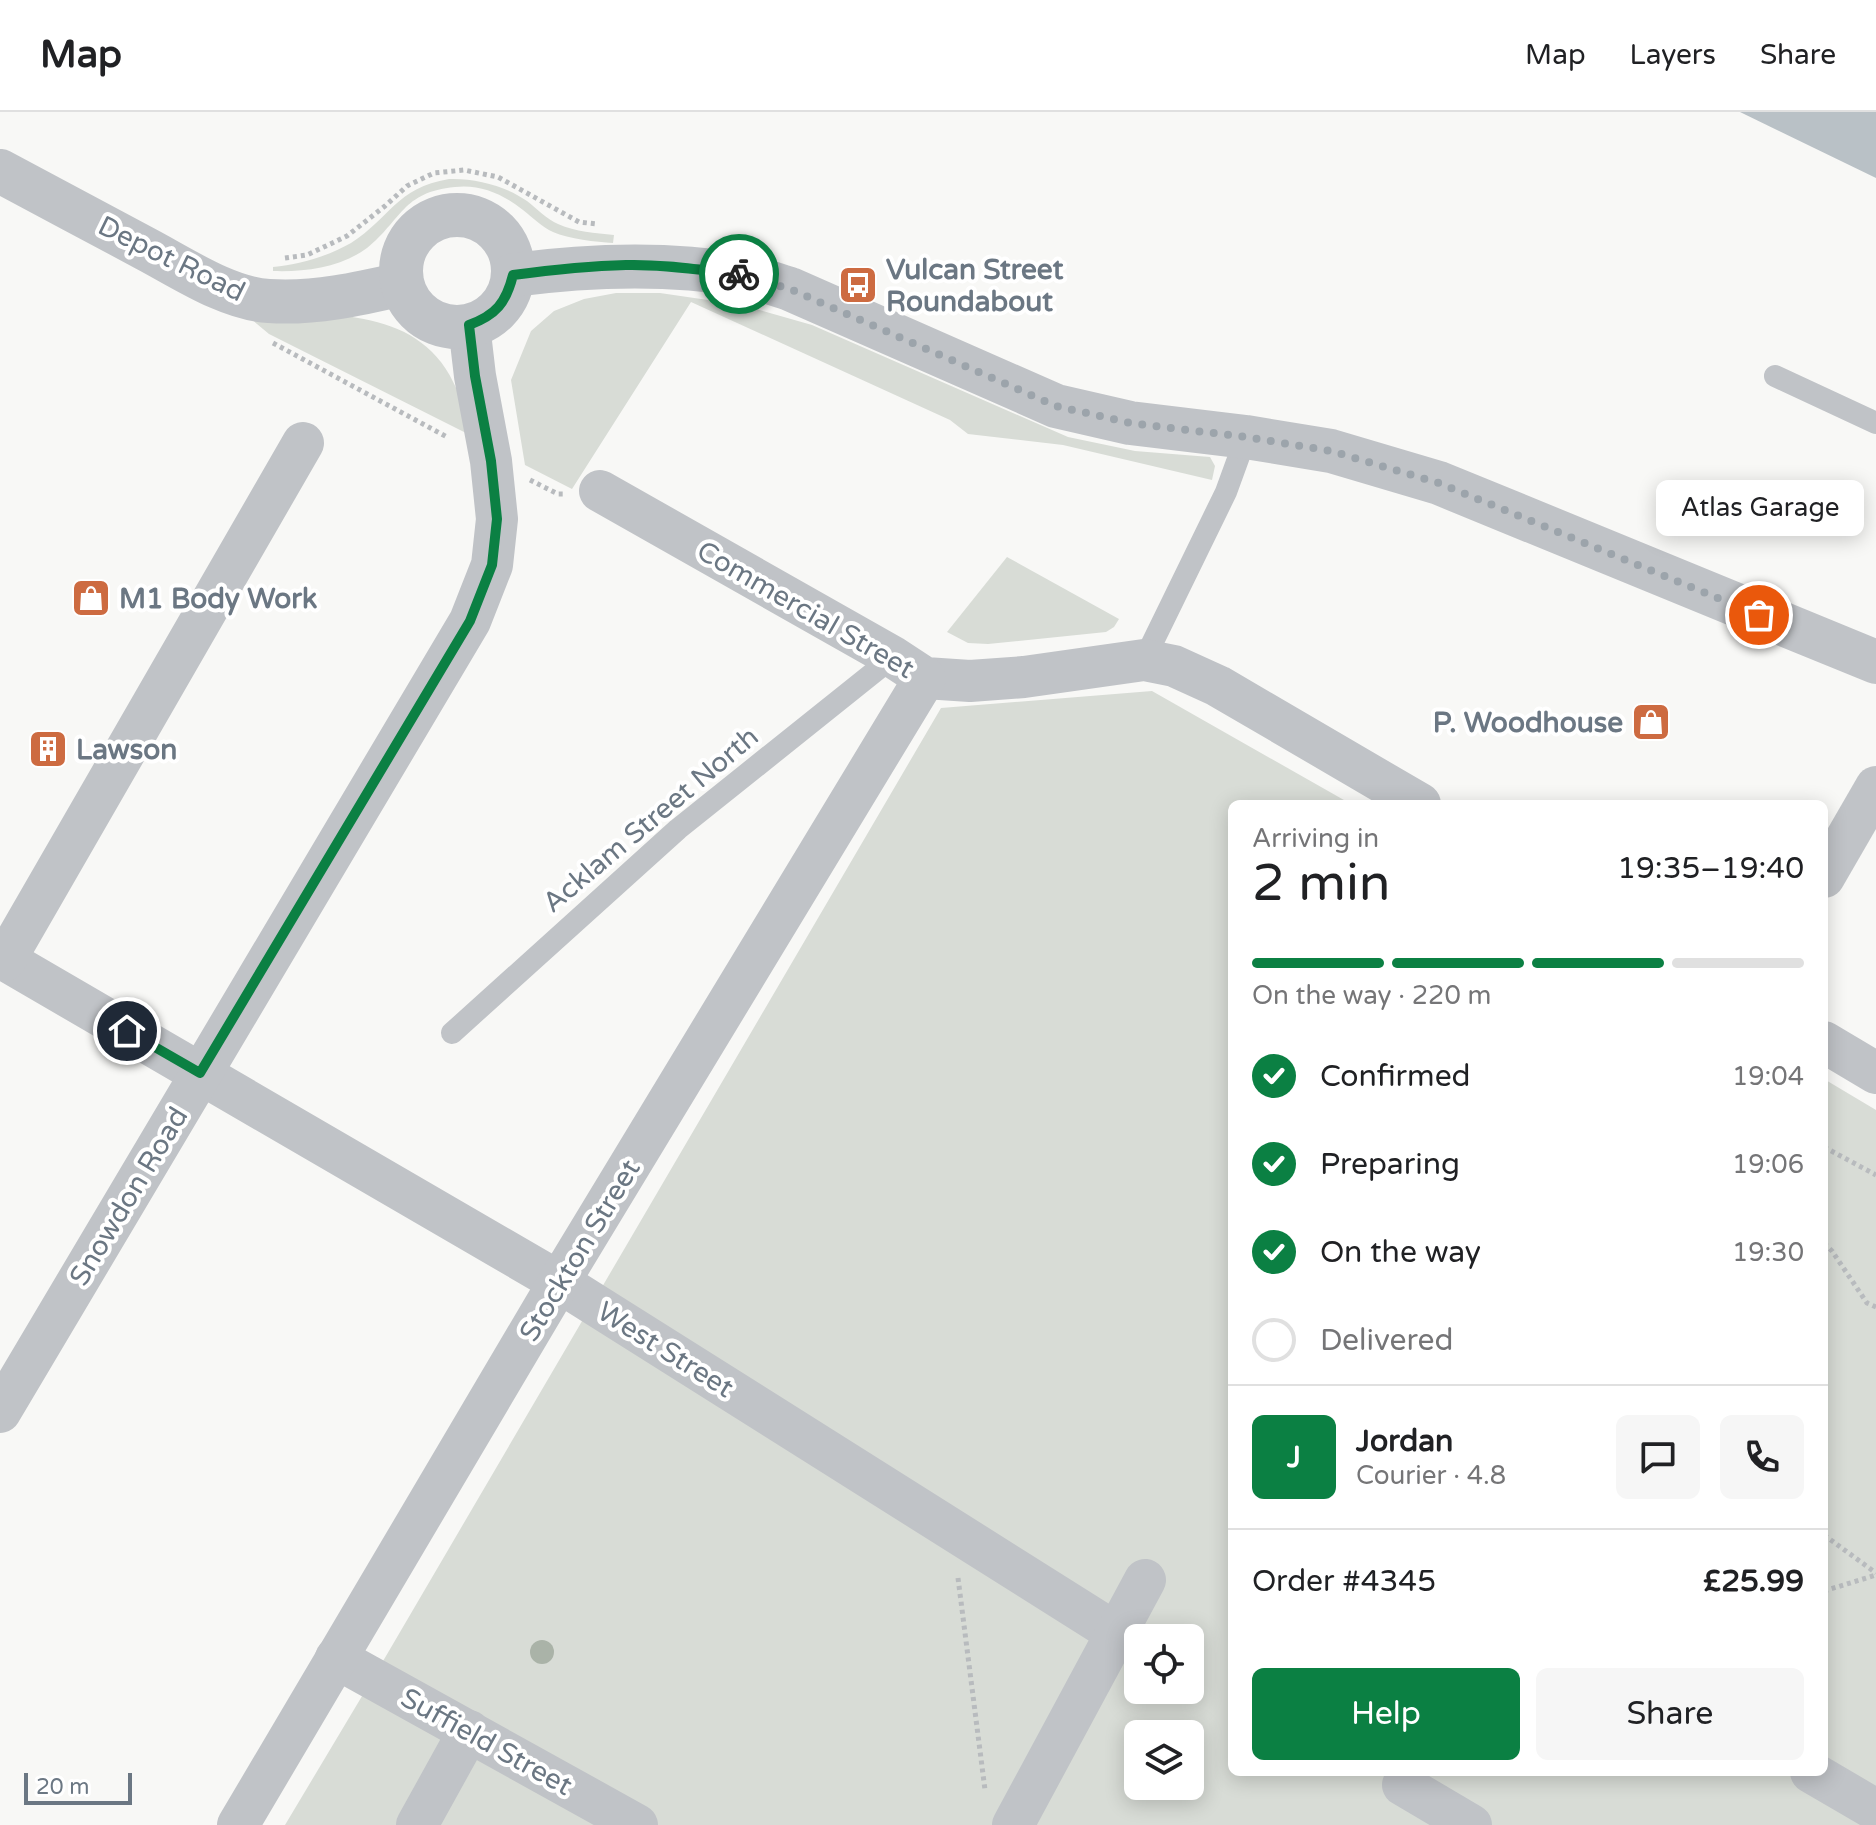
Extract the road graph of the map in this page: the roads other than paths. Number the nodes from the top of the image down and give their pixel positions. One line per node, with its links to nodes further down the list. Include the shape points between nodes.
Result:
1 (0, 171): 3 (street, Depot Road, via 234,293 267,301 313,300)
2 (513, 275): 3 (street, via 503,238 472,216 452,215 433,220 406,246); 4 (street, via 499,307); 7 (street, via 628,265 745,275 790,289 1056,406 1130,423)
3 (402, 284): 4 (street, via 420,313 435,322)
4 (469, 325): 19 (street, Snowdon Road, via 497,519 492,565 470,621)
5 (1775, 376): 6 (lane)
6 (1876, 423)
7 (1246, 437): 10 (lane, via 1226,492); 11 (street, via 1331,451 1439,483)
8 (303, 443): 16 (street)
9 (600, 491): 12 (street, Commercial Street)
10 (1144, 660): 12 (street, Commercial Street, via 970,681); 14 (street, Commercial Street, via 1174,666 1218,686)
11 (1876, 662)
12 (909, 668): 17 (lane, Acklam Street North, via 678,829); 21 (street, Stockton Street)
13 (1876, 787): 15 (street)
14 (1413, 800)
15 (1828, 870)
16 (2, 959): 19 (street, West Street)
17 (452, 1033)
18 (1828, 1044): 20 (street)
19 (200, 1073): 21 (street, West Street); 22 (street, Snowdon Road)
20 (1876, 1073)
21 (559, 1282): 24 (street, West Street); 25 (street, Stockton Street)
22 (0, 1412)
23 (1145, 1580): 24 (street)
24 (1116, 1633): 33 (street)
25 (336, 1658): 26 (street, Suffield Street); 30 (street, Stockton Street)
26 (469, 1731): 31 (street); 32 (street, Suffield Street)
27 (1818, 1776): 29 (street)
28 (1403, 1785): 34 (street)
29 (1876, 1810)
30 (238, 1825)
31 (417, 1825)
32 (637, 1825)
33 (1013, 1825)
34 (1471, 1825)

